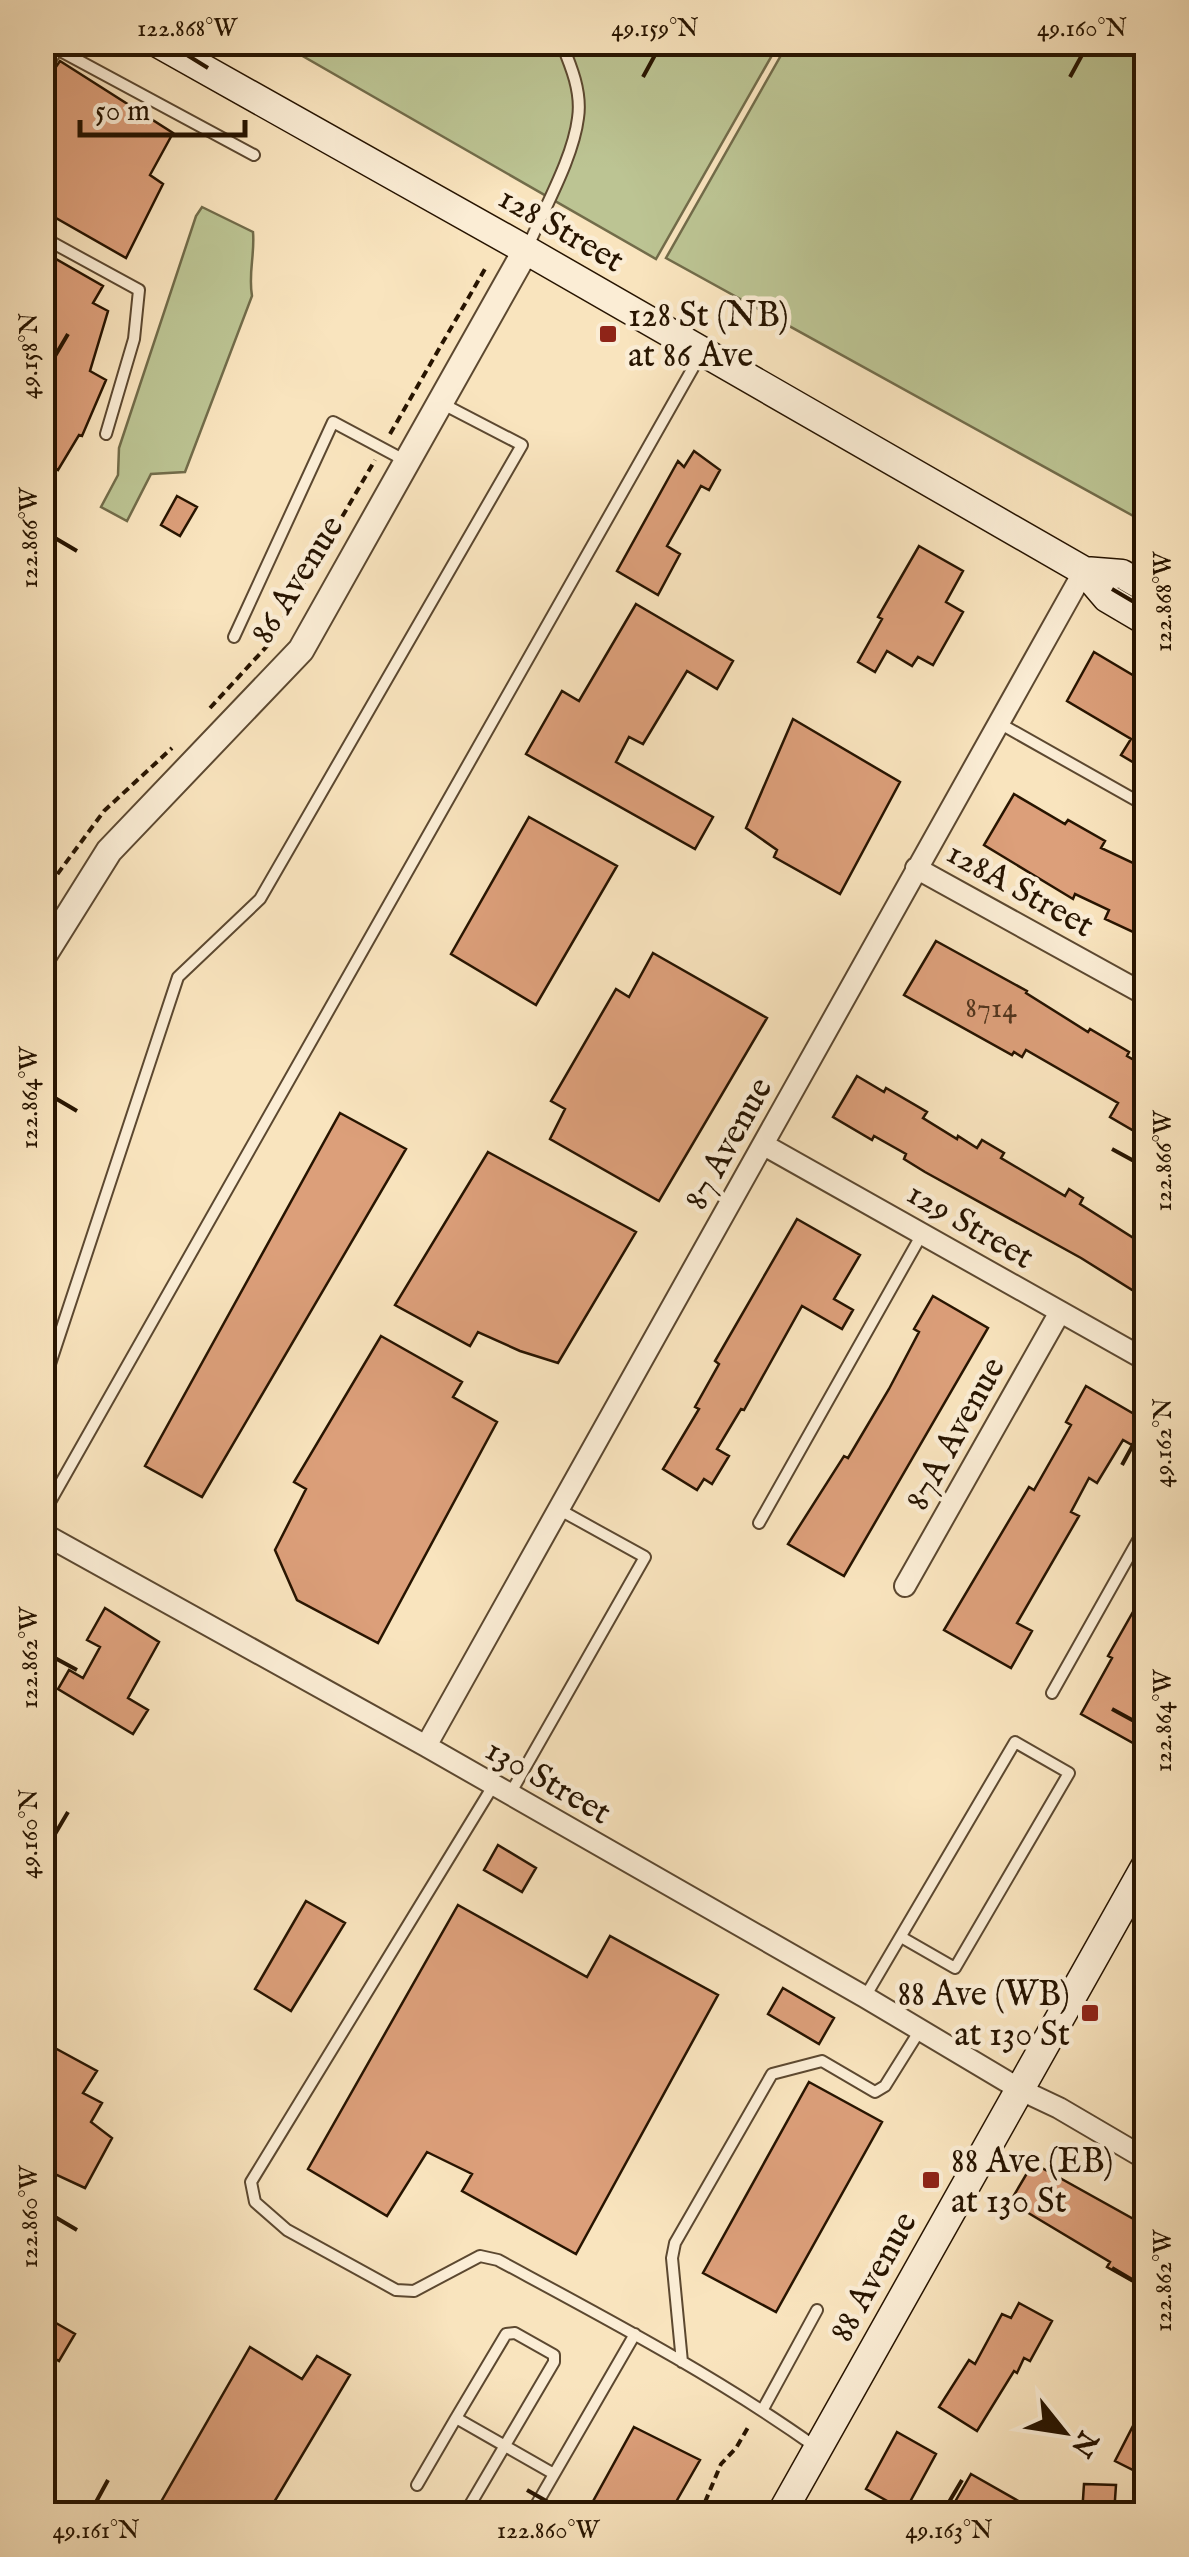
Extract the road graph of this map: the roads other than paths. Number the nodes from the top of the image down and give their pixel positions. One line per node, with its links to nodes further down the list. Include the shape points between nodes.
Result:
1 (156, 42): 6 (main road, 128 Street)
2 (561, 42): 6 (lane, via 579,117)
3 (42, 75): 4 (lane, via 58,50)
4 (254, 155)
5 (42, 237): 9 (lane, via 139,290 134,339)
6 (526, 250): 7 (main road, 128 Street); 8 (street, 86 Avenue)
7 (702, 352): 11 (main road, 128 Street); 26 (lane)
8 (440, 402): 10 (street, 86 Avenue); 24 (lane, via 522,445 260,898 178,977 50,1364)
9 (106, 434)
10 (407, 462): 14 (lane, via 333,422); 18 (street, 86 Avenue, via 301,650 109,851)
11 (1084, 572): 12 (main road, 128 Street, via 1122,574); 13 (main road, 128 Street, via 1107,598); 15 (street, 87 Avenue)
12 (1146, 588)
13 (1146, 621)
14 (234, 637)
15 (998, 723): 16 (lane); 17 (street, 87 Avenue)
16 (1146, 806)
17 (916, 868): 19 (street, 128A Street); 20 (street, 87 Avenue)
18 (42, 958)
19 (1146, 995)
20 (764, 1144): 21 (street, 129 Street); 25 (street, 87 Avenue)
21 (922, 1234): 22 (street, 129 Street); 27 (lane)
22 (1060, 1312): 23 (street, 129 Street); 30 (street, 87A Avenue)
23 (1146, 1360)
24 (42, 1428)
25 (560, 1510): 32 (street, 87 Avenue); 33 (lane, via 645,1558)
26 (42, 1516)
27 (759, 1523)
28 (1146, 1526): 31 (lane)
29 (42, 1533): 32 (street, 130 Street)
30 (905, 1586)
31 (1052, 1693)
32 (426, 1746): 33 (street, 130 Street)
33 (501, 1791): 36 (street, 130 Street); 41 (lane, via 252,2182 255,2202 287,2230 396,2290 414,2291 480,2256)
34 (1146, 1866): 38 (main road, 88 Avenue)
35 (902, 1936): 35 (lane, via 1015,1742 1069,1773 955,1968); 36 (lane)
36 (864, 1997): 37 (street, 130 Street)
37 (920, 2030): 38 (street, 130 Street); 42 (lane, via 875,2092 822,2061 772,2074 675,2244)
38 (1021, 2090): 39 (street, 130 Street); 46 (main road, 88 Avenue)
39 (1146, 2159)
40 (817, 2310): 43 (lane)
41 (635, 2334): 42 (lane); 47 (lane)
42 (682, 2362): 43 (lane)
43 (761, 2408): 46 (lane)
44 (456, 2418): 45 (lane); 45 (lane, via 506,2334 514,2332 554,2355); 48 (lane)
45 (504, 2446): 47 (lane); 49 (lane)
46 (818, 2449): 51 (main road, 88 Avenue)
47 (554, 2474): 50 (lane)
48 (417, 2486)
49 (467, 2510)
50 (531, 2514)
51 (780, 2514)

